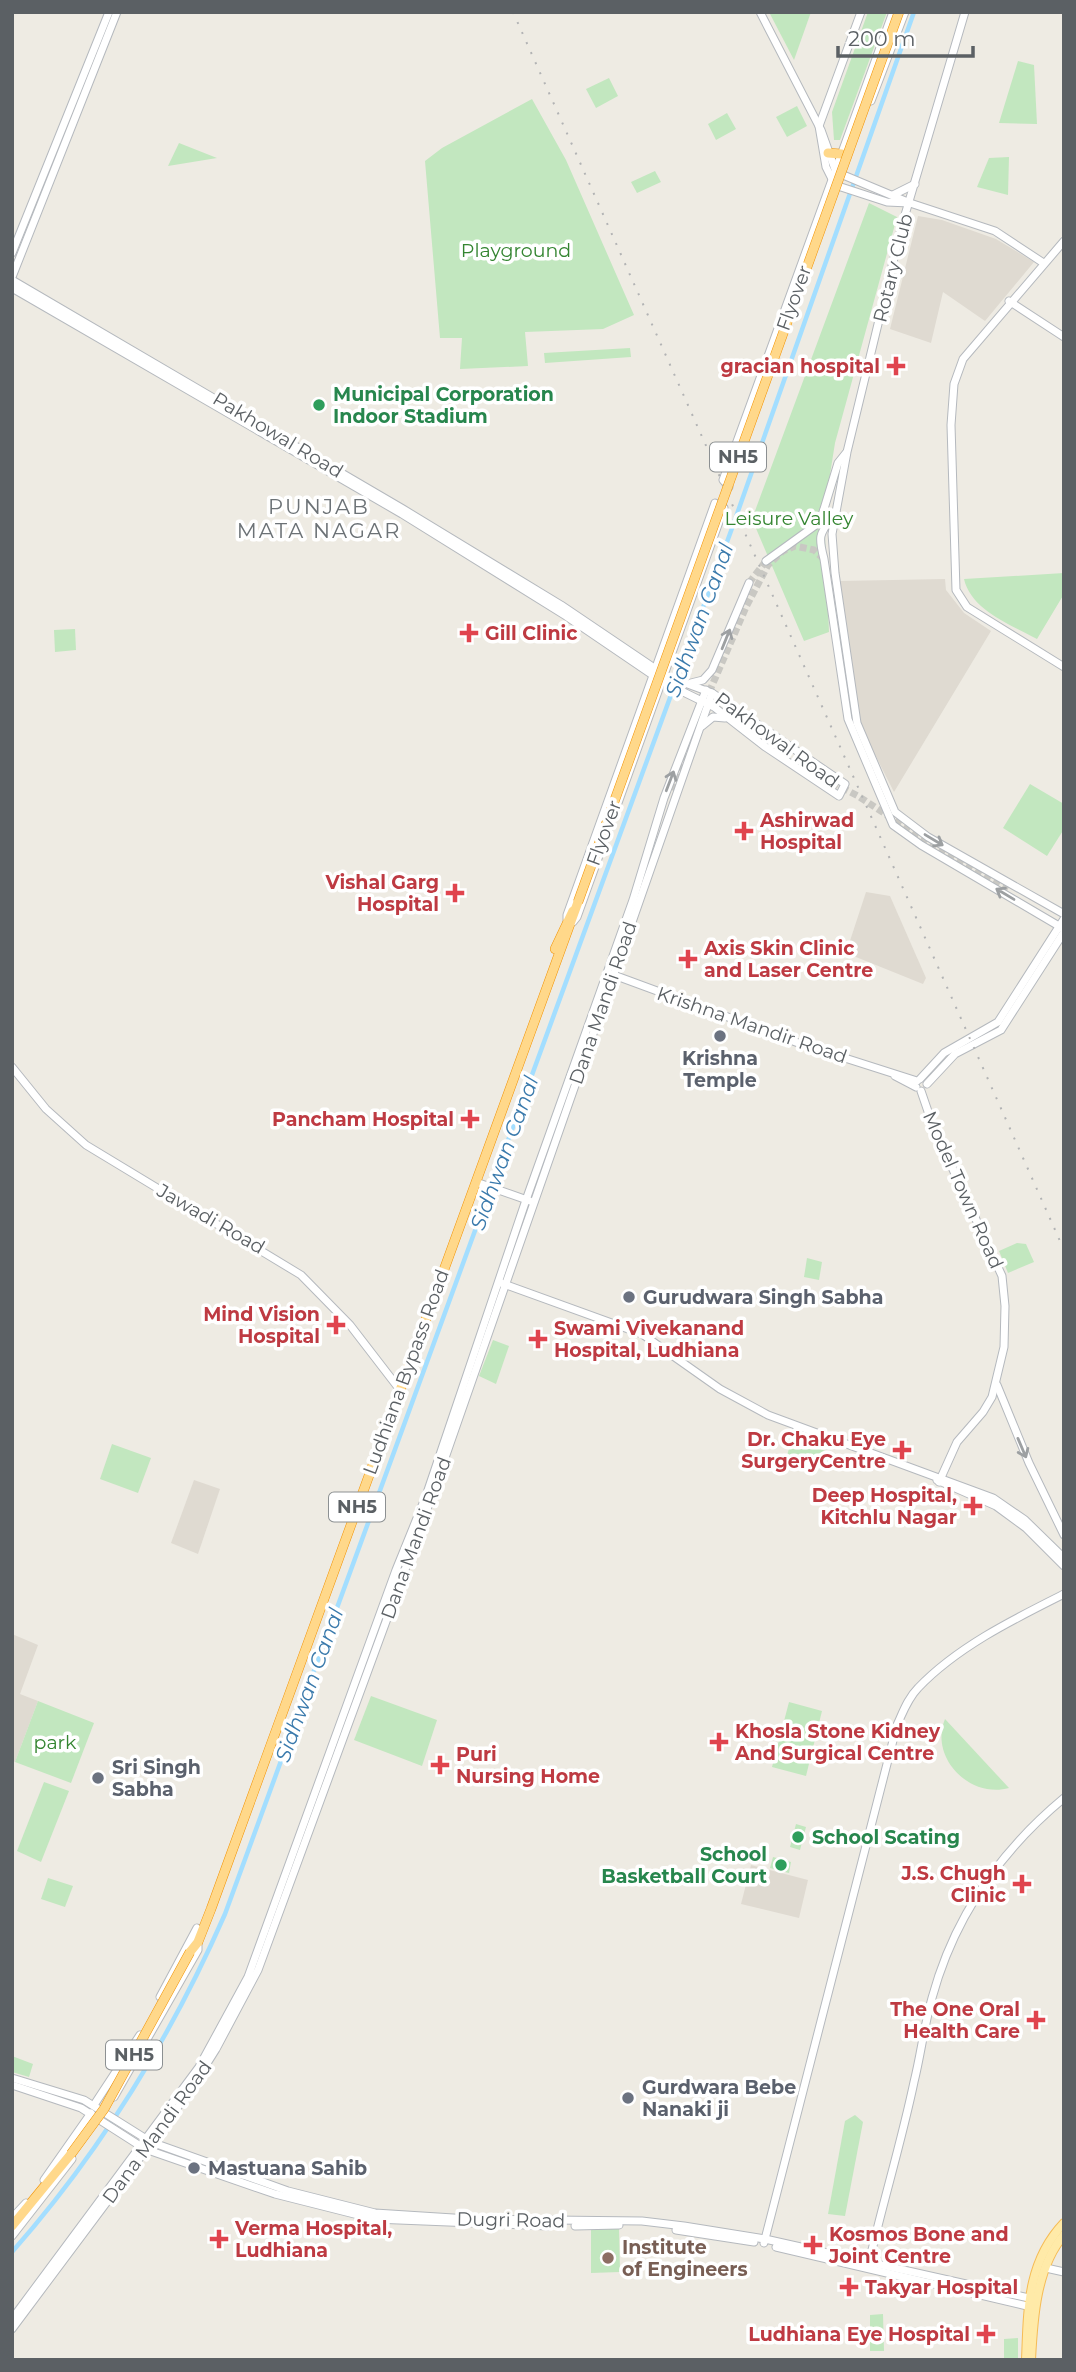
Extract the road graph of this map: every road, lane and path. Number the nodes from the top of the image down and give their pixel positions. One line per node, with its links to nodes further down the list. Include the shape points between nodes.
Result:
1 (109, 12): 19 (street)
2 (117, 12): 21 (street)
3 (760, 12): 9 (street)
4 (861, 12): 9 (street)
5 (893, 12): 11 (street)
6 (899, 12): 44 (highway, Flyover / NH5, bridge)
7 (905, 12): 12 (street)
8 (965, 12): 14 (street, Rotary Club)
9 (818, 126): 10 (street); 13 (street, via 823,156)
10 (828, 153): 11 (highway); 12 (street)
11 (842, 154): 12 (street)
12 (841, 175): 13 (street); 15 (street)
13 (837, 184): 15 (street, via 863,195); 26 (street)
14 (915, 184): 15 (street); 16 (street, Rotary Club)
15 (893, 199): 16 (street); 17 (street)
16 (910, 203): 17 (street, Rotary Club); 20 (street, via 995,231)
17 (903, 220): 25 (street, Rotary Club)
18 (1064, 241): 20 (street)
19 (12, 253)
20 (1042, 262): 23 (street)
21 (12, 279): 32 (street, Pakhowal Road, via 403,509 561,606)
22 (12, 288): 32 (street, Pakhowal Road, via 354,485)
23 (1009, 301): 24 (street); 31 (street, via 963,359 954,384 953,580 967,607)
24 (1064, 337)
25 (847, 452): 27 (street, Rotary Club); 28 (street, via 838,463 820,522)
26 (723, 480)
27 (836, 512): 39 (street, Rotary Club, via 832,534 835,573); 41 (street, via 819,542 845,707)
28 (766, 561)
29 (829, 570): 39 (street, via 849,715)
30 (750, 583): 34 (street, one-way to 30, via 703,680 712,670)
31 (1064, 667)
32 (655, 673): 33 (street, Pakhowal Road); 33 (street, Ludhiana Bypass Road, via 715,503 724,508); 44 (street, Ludhiana Bypass Road)
33 (664, 678): 34 (street, Pakhowal Road); 44 (street, Ludhiana Bypass Road, via 578,917)
34 (686, 685): 35 (street, Pakhowal Road); 36 (street, Pakhowal Road)
35 (691, 696): 36 (street, Pakhowal Road); 38 (street)
36 (708, 697): 37 (street, Pakhowal Road); 37 (street, Pakhowal Road, via 845,784 839,796); 38 (street); 40 (street, Dana Mandi Road)
37 (727, 715): 40 (street, via 713,717)
38 (693, 721): 43 (street, one-way to 38)
39 (857, 723): 41 (street, Rotary Club)
40 (698, 732): 42 (street, Dana Mandi Road)
41 (888, 800): 45 (street, Rotary Club, one-way to 45, via 895,812 928,837); 45 (street, one-way to 41, via 921,845 894,825)
42 (663, 827): 43 (street); 46 (street, Dana Mandi Road)
43 (653, 833): 46 (street)
44 (570, 921): 49 (highway, Ludhiana Bypass Road / NH5); 53 (highway, Ludhiana Bypass Road / NH5, via 520,1041)
45 (1063, 924): 48 (street, via 998,1022 944,1053)
46 (610, 974): 48 (street, Krishna Mandir Road); 50 (street, Dana Mandi Road)
47 (12, 1067): 53 (street, Jawadi Road, via 46,1109 86,1145 294,1269 327,1299)
48 (920, 1085): 52 (street, Model Town Road, via 933,1126 1002,1276 1006,1322)
49 (479, 1183): 50 (street); 61 (highway, Ludhiana Bypass Road / NH5)
50 (530, 1201): 51 (street, Dana Mandi Road)
51 (501, 1283): 54 (street, via 642,1334 720,1389 768,1415); 67 (street, Dana Mandi Road, via 424,1518 258,1970 204,2071)
52 (996, 1385): 54 (street, Model Town Road, via 984,1412 957,1442); 55 (street, one-way to 55)
53 (397, 1386): 60 (highway, Ludhiana Bypass Road / NH5)
54 (938, 1478): 56 (street, via 993,1498 1026,1520); 57 (street, via 996,1506)
55 (1064, 1535)
56 (1064, 1558)
57 (1064, 1566)
58 (1064, 1594): 73 (street, via 946,1664 918,1688 897,1725)
59 (1064, 1798): 74 (street, via 1001,1860 972,1898 948,1948 932,1997)
60 (197, 1928): 62 (highway, NH5); 65 (street, via 143,2030)
61 (198, 1942): 62 (highway, NH5); 66 (street, via 163,2015)
62 (190, 1951): 70 (highway, NH5, bridge, via 104,2109)
63 (12, 2078): 65 (street, Dugri Road)
64 (12, 2085): 65 (street, Dugri Road)
65 (93, 2109): 66 (street, Dugri Road); 68 (street, via 53,2169)
66 (103, 2116): 67 (street, Dugri Road); 72 (street)
67 (146, 2144): 73 (street, Dugri Road, via 249,2186 374,2220 642,2225); 78 (street); 79 (street, Dana Mandi Road)
68 (12, 2218)
69 (1064, 2223): 77 (main road, via 1040,2256)
70 (12, 2226)
71 (1064, 2235): 75 (main road)
72 (12, 2236)
73 (765, 2241): 74 (street, Dugri Road)
74 (868, 2267): 77 (street, Dugri Road)
75 (1045, 2268): 76 (street); 80 (main road)
76 (1064, 2272)
77 (1028, 2302): 80 (main road)
78 (12, 2319)
79 (12, 2329)
80 (1030, 2332): 81 (main road); 82 (main road)
81 (1026, 2360)
82 (1031, 2360)

